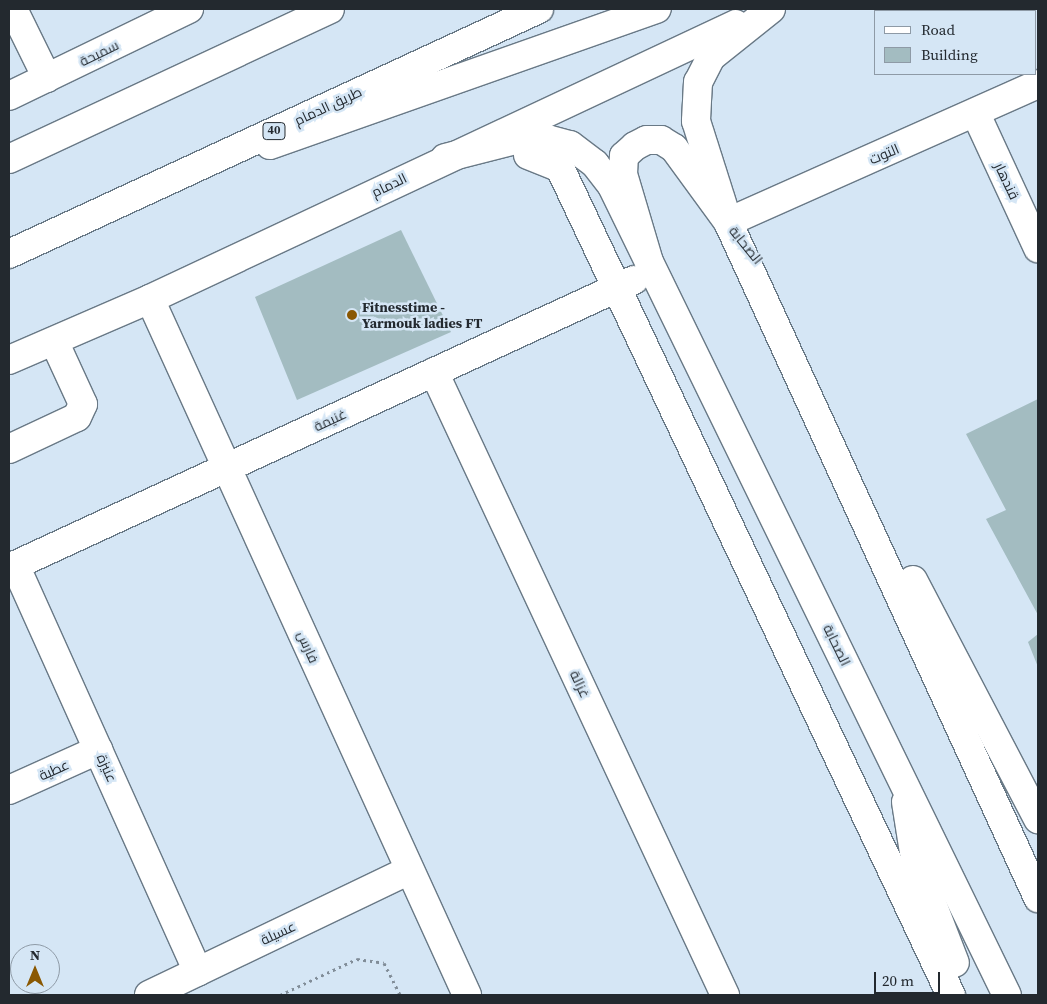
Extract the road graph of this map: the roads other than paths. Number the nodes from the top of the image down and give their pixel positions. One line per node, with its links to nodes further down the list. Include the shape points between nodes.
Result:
1 (13, 9): 7 (main road)
2 (189, 9): 7 (main road, سميحة)
3 (330, 9): 13 (main road)
4 (539, 9): 14 (main road, طريق الدمام / 40)
5 (657, 9): 14 (main road)
6 (770, 9): 12 (main road, الدمام); 15 (main road, via 711,57 698,82 696,121)
7 (47, 78): 9 (main road, سميحة)
8 (1038, 84): 10 (main road, التوت)
9 (9, 96)
10 (976, 114): 15 (main road, التوت); 16 (main road, قندهار)
11 (528, 155): 19 (main road, via 560,168)
12 (445, 158): 18 (main road, via 523,138 547,139 570,145 595,164 612,186); 20 (main road, الدمام)
13 (9, 159)
14 (158, 185): 17 (main road, طريق الدمام / 40)
15 (728, 222): 18 (main road, via 674,148 661,140 647,140 635,146 624,156 622,174); 26 (main road, الصحابة); 28 (main road, الصحابة, via 761,261)
16 (1038, 248)
17 (9, 254)
18 (652, 272): 19 (main road, غنيمة); 30 (main road, الصحابة)
19 (618, 288): 23 (main road, غنيمة); 39 (main road)
20 (150, 299): 21 (main road, الدمام); 25 (main road, فارس)
21 (54, 341): 22 (main road, الدمام); 24 (main road, via 83,404 77,417)
22 (9, 360)
23 (434, 372): 25 (main road, غنيمة); 38 (main road, غزالة)
24 (9, 449)
25 (227, 467): 27 (main road, غنيمة); 33 (main road, فارس)
26 (875, 541): 28 (main road, الصحابة); 34 (main road, الصحابة)
27 (12, 566): 29 (main road, عنيزة)
28 (928, 610): 32 (main road, الصحابة)
29 (98, 750): 31 (main road, عطية); 35 (main road, عنيزة)
30 (902, 776): 40 (main road, الصحابة, via 915,859); 41 (main road, الصحابة)
31 (9, 790)
32 (1038, 819)
33 (408, 872): 35 (main road, عسيلة); 37 (main road, فارس)
34 (1038, 898)
35 (198, 972): 36 (main road, عسيلة)
36 (148, 995)
37 (467, 995)
38 (725, 995)
39 (951, 995)
40 (968, 995)
41 (1007, 995)

